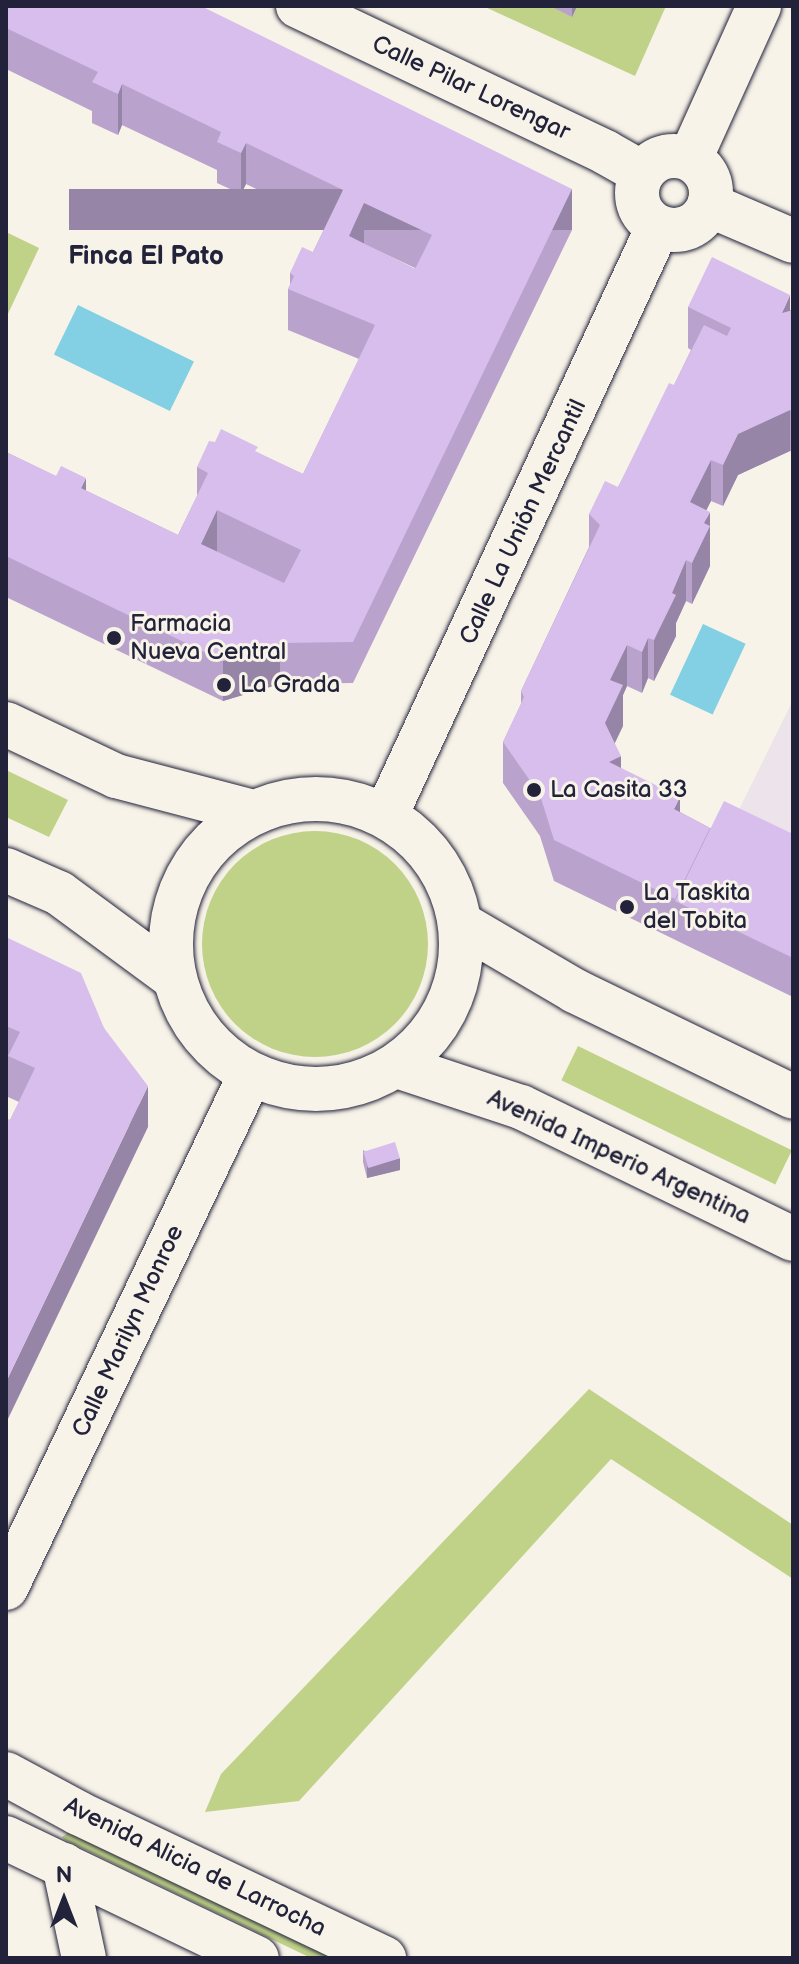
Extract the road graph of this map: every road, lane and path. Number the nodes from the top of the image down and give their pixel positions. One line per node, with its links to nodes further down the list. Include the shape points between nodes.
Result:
1 (298, 6): 4 (street, Calle Pilar Lorengar)
2 (759, 6): 3 (street)
3 (690, 159): 4 (street, via 663,157); 5 (street, via 708,178)
4 (642, 173): 6 (street, via 637,193 642,213)
5 (709, 205): 6 (street, via 698,222 678,230); 7 (street)
6 (658, 227): 10 (street, Calle La Unión Mercantil)
7 (793, 241)
8 (6, 724): 9 (street, via 116,776)
9 (253, 812): 10 (street, via 319,798); 13 (street, via 201,852 172,912)
10 (386, 815): 12 (street, via 422,843 448,880)
11 (6, 870): 13 (street, via 59,893)
12 (461, 924): 14 (street, via 459,978 436,1028); 16 (street, via 575,991)
13 (173, 977): 15 (street, via 189,1017 215,1051)
14 (397, 1066): 15 (street, via 351,1086 299,1089); 17 (street, Avenida Imperio Argentina, via 521,1107)
15 (250, 1075): 18 (street, Calle Marilyn Monroe)
16 (793, 1097)
17 (793, 1239)
18 (6, 1588)
19 (6, 1774): 24 (street, Avenida Alicia de Larrocha)
20 (6, 1838): 21 (street)
21 (64, 1865): 22 (street); 23 (street)
22 (84, 1958)
23 (257, 1958)
24 (384, 1958)

